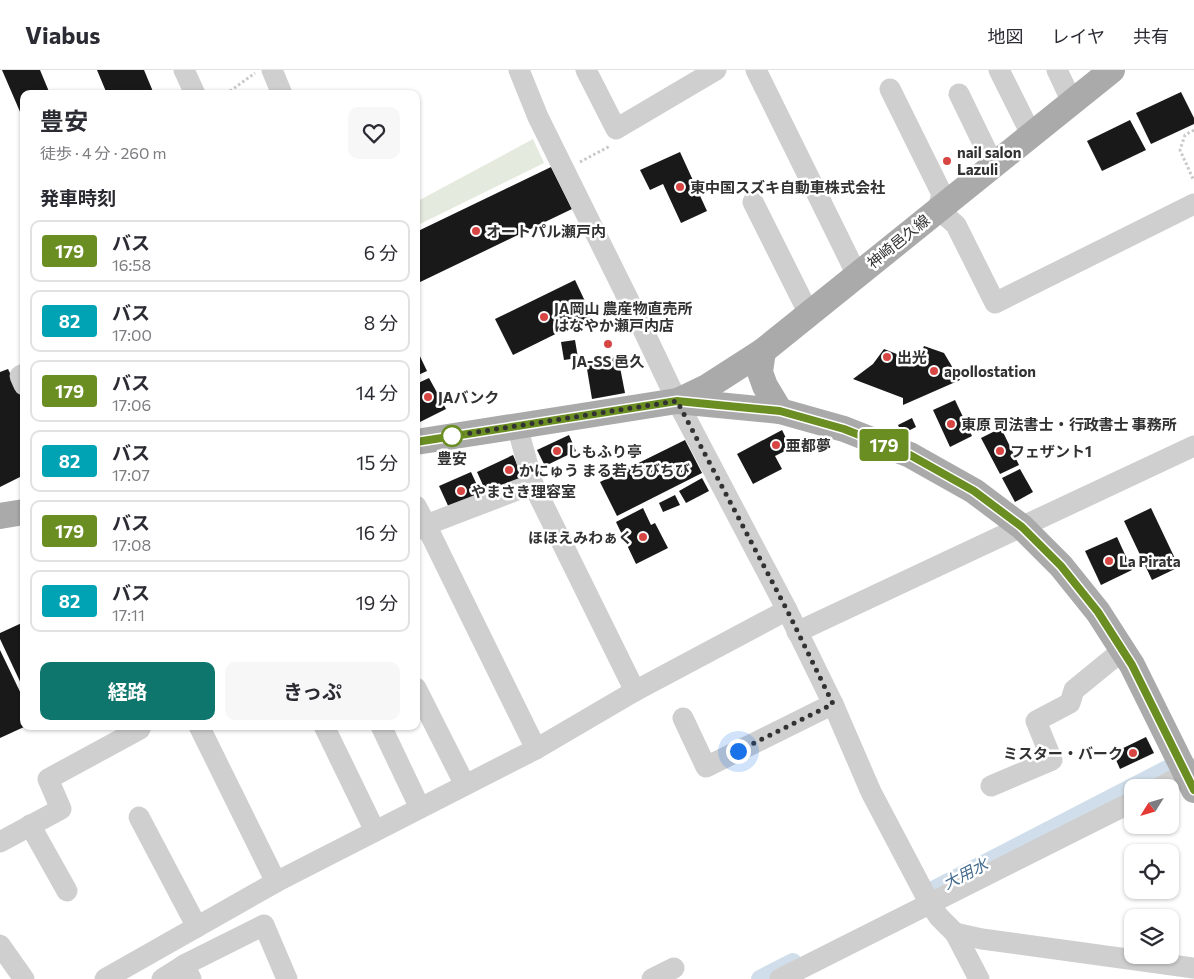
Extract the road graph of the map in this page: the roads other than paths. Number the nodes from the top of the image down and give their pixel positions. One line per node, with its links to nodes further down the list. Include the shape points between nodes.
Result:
1 (184, 70): 11 (street)
2 (272, 70): 12 (street)
3 (518, 70): 24 (street, via 542,126)
4 (586, 70): 9 (street, via 616,129)
5 (756, 70): 20 (street)
6 (999, 70): 15 (street)
7 (1057, 70): 14 (street)
8 (1112, 70): 14 (main road, 神崎邑久線)
9 (704, 73)
10 (890, 89): 19 (street, via 942,194)
11 (193, 90)
12 (280, 90)
13 (959, 94): 16 (street)
14 (1072, 102): 15 (main road, 神崎邑久線)
15 (1031, 134): 16 (main road, 神崎邑久線)
16 (993, 164): 19 (main road, 神崎邑久線)
17 (753, 202): 21 (street)
18 (1194, 204): 19 (street, via 995,303 956,225)
19 (938, 209): 20 (main road, 神崎邑久線)
20 (857, 275): 21 (main road, 神崎邑久線)
21 (809, 314): 22 (main road, 神崎邑久線)
22 (763, 351): 23 (main road, 神崎邑久線); 26 (main road, via 760,372)
23 (720, 378): 24 (main road, 神崎邑久線); 25 (main road, via 718,391)
24 (677, 401): 25 (main road); 27 (main road); 36 (street)
25 (734, 406): 26 (main road)
26 (780, 411): 35 (main road, via 844,429 910,455 974,491)
27 (517, 426): 28 (main road); 30 (street)
28 (420, 441)
29 (1194, 446): 35 (street)
30 (534, 484): 33 (street); 39 (street)
31 (20, 513): 32 (main road)
32 (0, 516)
33 (420, 520)
34 (420, 522): 47 (street)
35 (1022, 527): 37 (street); 38 (main road, via 1061,566)
36 (787, 610): 37 (street); 39 (street)
37 (797, 632): 41 (street)
38 (1123, 650): 48 (main road); 51 (street, via 1074,690 1070,703 1036,721 1052,760)
39 (635, 692): 47 (street)
40 (420, 696): 50 (street)
41 (833, 704): 42 (street, via 706,767); 60 (street, via 871,792)
42 (683, 718)
43 (138, 730): 55 (street, via 48,779 60,809)
44 (201, 730): 58 (street)
45 (326, 730): 56 (street)
46 (383, 730): 53 (street)
47 (536, 749): 50 (street)
48 (1191, 778): 49 (street)
49 (1179, 782)
50 (465, 785): 53 (street)
51 (991, 786)
52 (1124, 806): 60 (street)
53 (420, 808): 56 (street)
54 (139, 817): 61 (street)
55 (30, 825): 57 (street); 59 (street)
56 (375, 831): 58 (street)
57 (0, 842)
58 (276, 882): 61 (street)
59 (67, 891)
60 (930, 904): 62 (street); 73 (street)
61 (197, 927): 66 (street)
62 (955, 933): 65 (street); 74 (street)
63 (1, 947): 68 (street)
64 (674, 968): 72 (street)
65 (1194, 968)
66 (140, 971): 69 (street)
67 (188, 972): 70 (street); 71 (street, via 264,925)
68 (24, 979)
69 (105, 979)
70 (162, 979)
71 (287, 979)
72 (652, 979)
73 (780, 979)
74 (978, 979)

